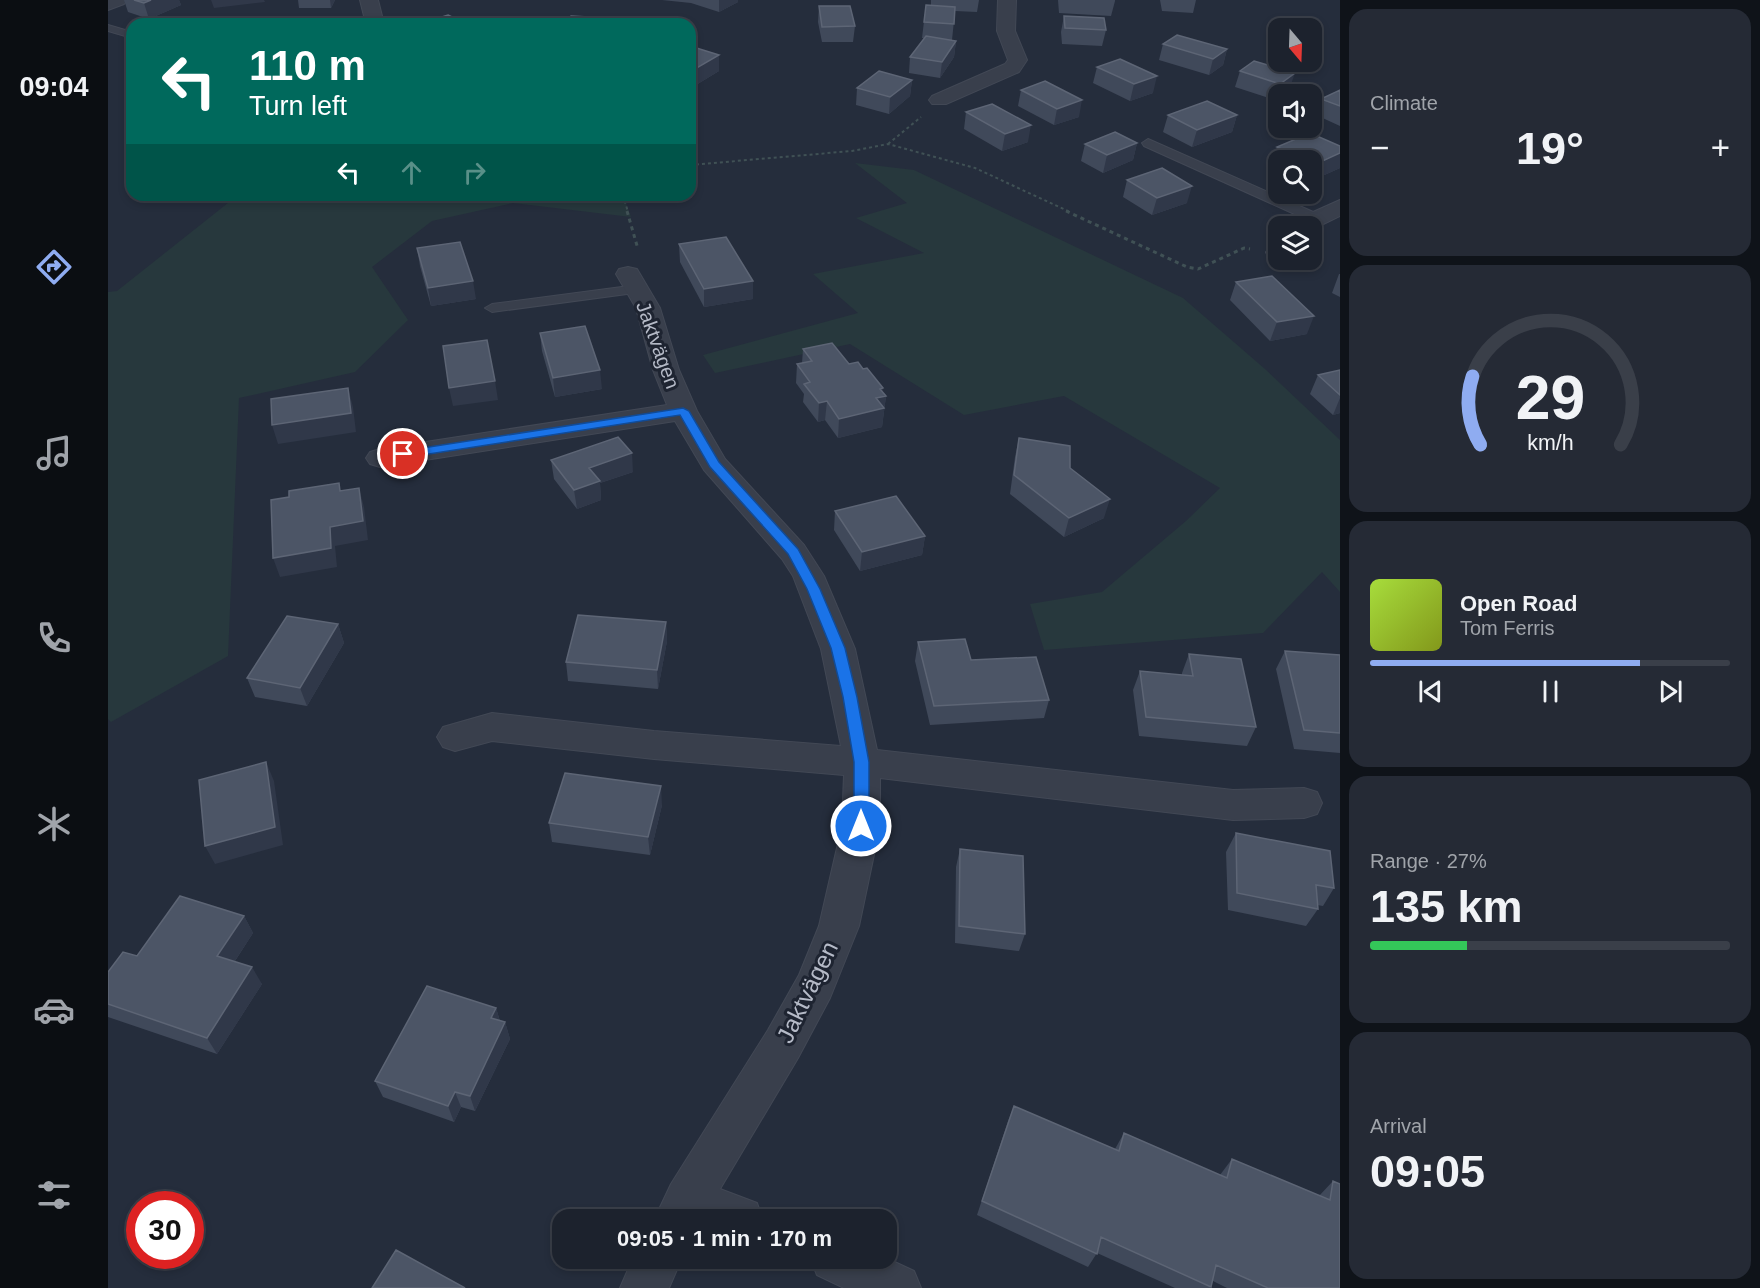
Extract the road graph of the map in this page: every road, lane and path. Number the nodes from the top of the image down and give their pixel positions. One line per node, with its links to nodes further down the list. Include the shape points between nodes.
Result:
1 (118, 0): 4 (street)
2 (369, 0): 5 (street)
3 (1007, 0): 8 (street, via 1006,31 1018,60 1012,68)
4 (108, 5)
5 (374, 18)
6 (108, 28): 7 (lane)
7 (126, 33)
8 (939, 100): 10 (path)
9 (1148, 143): 14 (lane)
10 (888, 144): 11 (path, via 852,151); 16 (path, via 975,168 1187,267 1198,269 1244,248)
11 (696, 164)
12 (625, 201): 17 (path, via 641,264)
13 (1340, 207): 15 (street)
14 (1296, 216)
15 (1321, 216)
16 (1268, 252)
17 (632, 282): 18 (lane); 19 (street, Jaktvägen, via 648,308)
18 (492, 308)
19 (683, 411): 20 (street); 22 (street, Jaktvägen, via 714,464 793,552 808,576 838,648)
20 (380, 458)
21 (455, 737): 22 (street, via 492,727)
22 (862, 762): 23 (street, via 1233,805); 24 (street, Jaktvägen, via 861,826 835,936 815,985 783,1044)
23 (1304, 803)
24 (683, 1209)
25 (653, 1269): 27 (street)
26 (857, 1269): 28 (street)
27 (644, 1288)
28 (897, 1288)

